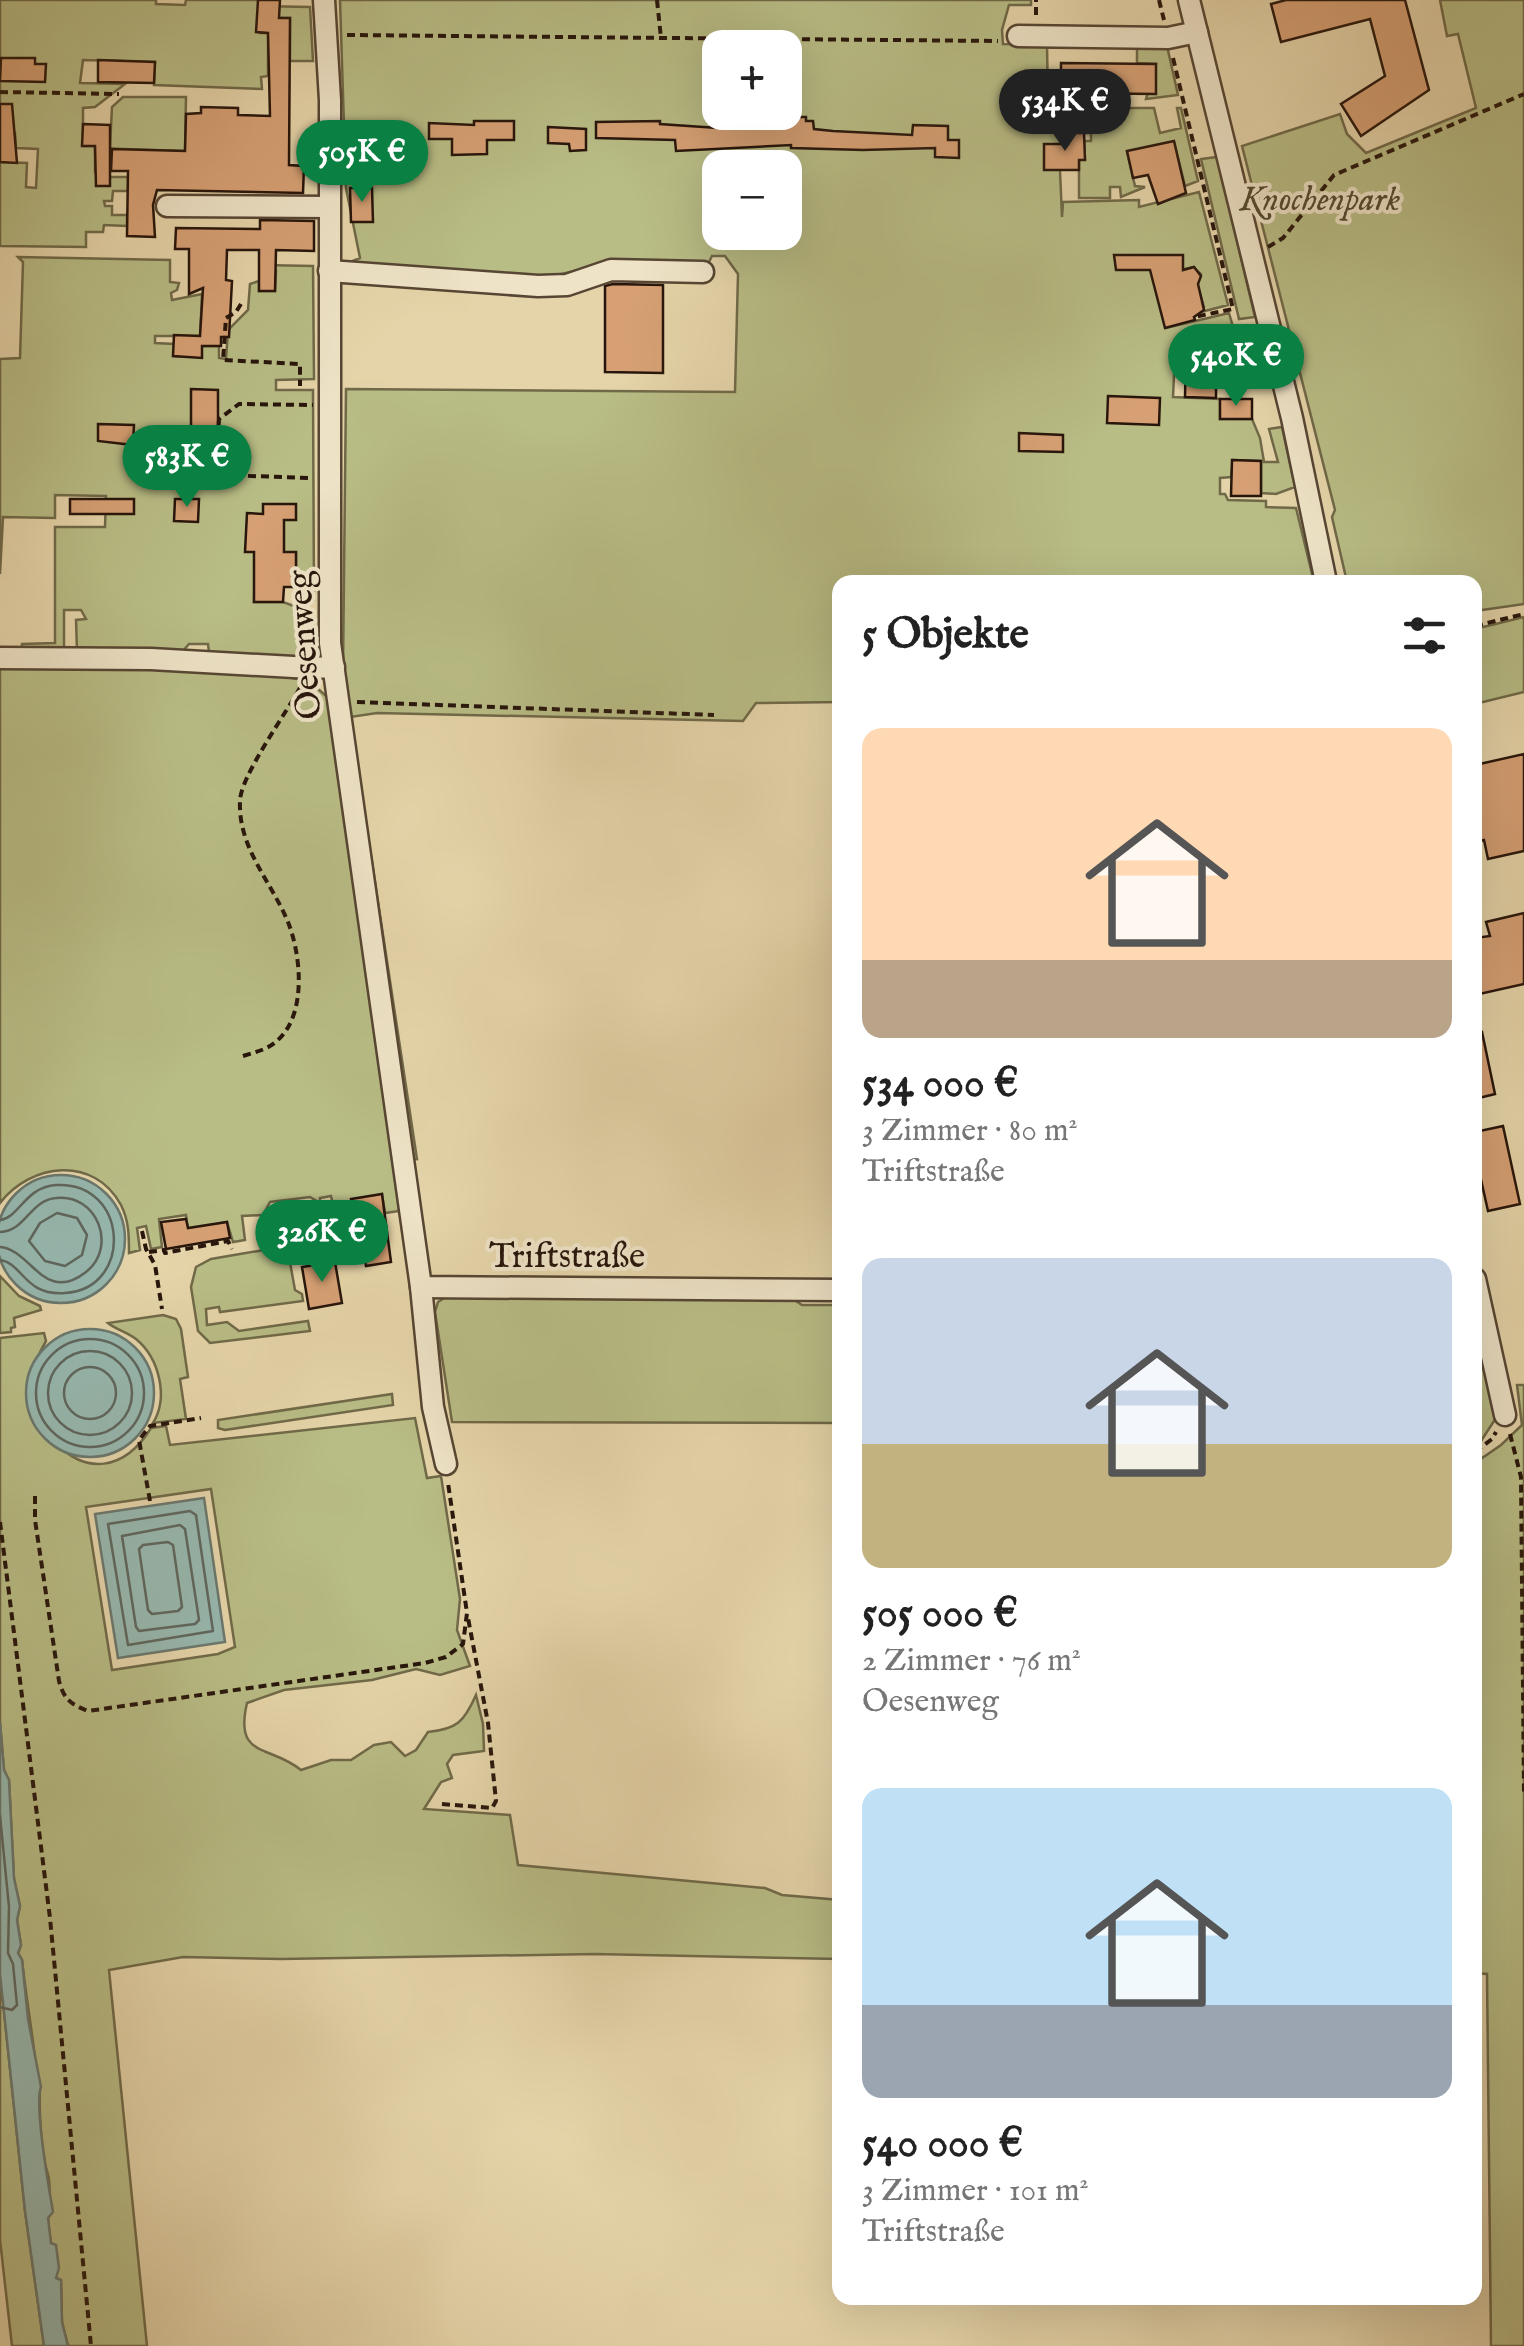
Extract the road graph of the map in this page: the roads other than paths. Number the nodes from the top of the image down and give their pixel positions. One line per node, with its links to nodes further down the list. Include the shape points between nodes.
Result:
1 (324, 0): 6 (street, Oesenweg)
2 (1189, 0): 3 (street)
3 (1197, 32): 4 (street, via 1168,38); 9 (street)
4 (1018, 36)
5 (167, 206): 6 (street)
6 (329, 207): 7 (street, Oesenweg)
7 (328, 270): 8 (street, via 538,286 567,285 611,270); 11 (street, Oesenweg)
8 (703, 272)
9 (1325, 575)
10 (0, 658): 11 (street)
11 (334, 666): 12 (street, Oesenweg)
12 (422, 1287): 13 (street, Triftstraße); 16 (street, via 433,1408)
13 (832, 1290)
14 (1482, 1310): 15 (street)
15 (1505, 1414)
16 (446, 1464)

